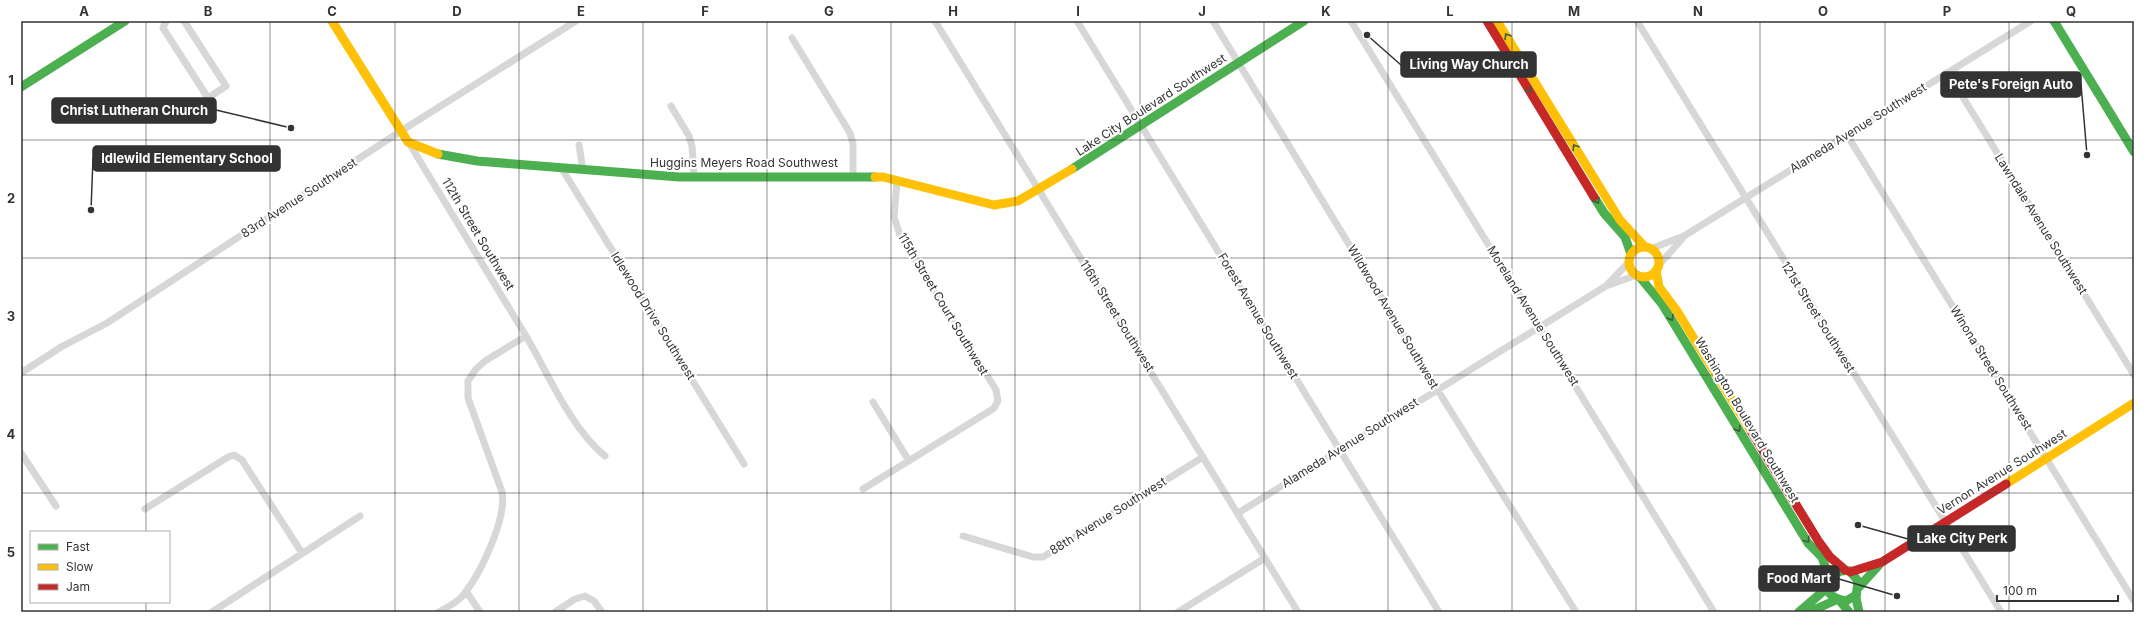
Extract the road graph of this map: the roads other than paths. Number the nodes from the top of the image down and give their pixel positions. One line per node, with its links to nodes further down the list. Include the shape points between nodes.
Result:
1 (125, 21): 19 (street)
2 (166, 21): 3 (street, via 163,28 208,98 226,86)
3 (184, 21)
4 (332, 21): 22 (street, 112th Street Southwest)
5 (576, 21): 22 (street, 83rd Avenue Southwest)
6 (935, 21): 32 (street, 116th Street Southwest)
7 (1077, 21): 21 (street, Forest Avenue Southwest)
8 (1213, 21): 17 (street, Wildwood Avenue Southwest)
9 (1304, 21): 17 (street, Lake City Boulevard Southwest)
10 (1351, 21): 41 (street, Moreland Avenue Southwest)
11 (1487, 21): 37 (street, one-way to 37, via 1604,214 1625,237)
12 (1497, 21): 36 (street, one-way to 12, via 1620,220)
13 (1637, 21): 33 (street, 121st Street Southwest)
14 (2031, 21): 18 (street, Alameda Avenue Southwest)
15 (2054, 21): 26 (street)
16 (792, 38): 30 (street, via 850,133 853,144)
17 (1238, 63): 21 (street, Lake City Boulevard Southwest); 45 (street, Wildwood Avenue Southwest)
18 (1948, 72): 23 (street, Alameda Avenue Southwest); 44 (street, Lawndale Avenue Southwest)
19 (21, 87)
20 (671, 106): 29 (street, via 689,136)
21 (1142, 125): 32 (street, Lake City Boulevard Southwest); 48 (street, Forest Avenue Southwest)
22 (401, 131): 24 (street, 112th Street Southwest); 43 (street, 83rd Avenue Southwest, via 107,323 61,347)
23 (1847, 135): 33 (street, Alameda Avenue Southwest); 52 (street, Winona Street Southwest)
24 (408, 142): 27 (street, Huggins Meyers Road Southwest, via 446,157); 42 (street, 112th Street Southwest)
25 (579, 145): 28 (street)
26 (2134, 152)
27 (562, 169): 28 (street, Huggins Meyers Road Southwest); 54 (street, Idlewood Drive Southwest)
28 (582, 169): 29 (street, Huggins Meyers Road Southwest, via 679,178)
29 (694, 176): 30 (street, Huggins Meyers Road Southwest)
30 (853, 176): 31 (street, Huggins Meyers Road Southwest, via 883,177)
31 (897, 181): 34 (street, Huggins Meyers Road Southwest, via 973,201 994,205); 53 (street, 115th Street Court Southwest, via 894,217 900,235 996,390 998,401 994,408)
32 (1039, 190): 34 (street, Lake City Boulevard Southwest); 51 (street, 116th Street Southwest)
33 (1745, 198): 35 (street, Alameda Avenue Southwest); 60 (street, 121st Street Southwest)
34 (1008, 204)
35 (1684, 236): 36 (street, Alameda Avenue Southwest); 38 (street, Alameda Avenue Southwest)
36 (1648, 248): 37 (street, via 1636,249); 38 (street, via 1657,256)
37 (1630, 258): 39 (street, via 1632,271); 40 (street, Alameda Avenue Southwest)
38 (1657, 268): 39 (street, via 1648,276); 65 (street, Washington Boulevard Southwest, via 1662,292 1684,323 1818,542 1830,557)
39 (1638, 276): 40 (street, Alameda Avenue Southwest); 66 (street, Washington Boulevard Southwest, one-way to 66, via 1662,304 1808,543 1822,557)
40 (1606, 286): 41 (street, Alameda Avenue Southwest)
41 (1539, 326): 45 (street, Alameda Avenue Southwest); 81 (street, Moreland Avenue Southwest)
42 (526, 336): 50 (street, 112th Street Southwest, via 575,422 592,446); 68 (street, via 485,361 468,381 468,398 502,492 503,506 497,528 480,568)
43 (21, 374)
44 (2134, 375)
45 (1437, 389): 48 (street, Alameda Avenue Southwest); 80 (street, Wildwood Avenue Southwest)
46 (873, 402): 53 (street)
47 (2134, 403): 52 (street, Vernon Avenue Southwest)
48 (1339, 450): 58 (street, Alameda Avenue Southwest); 79 (street, Forest Avenue Southwest)
49 (21, 453): 56 (street)
50 (605, 456)
51 (1203, 457): 58 (street, 116th Street Southwest); 61 (street, 88th Avenue Southwest, via 1043,557 1033,557)
52 (2047, 457): 60 (street, Vernon Avenue Southwest); 71 (street, Winona Street Southwest)
53 (909, 461): 55 (street)
54 (744, 464)
55 (863, 489)
56 (56, 506)
57 (146, 509): 62 (street, via 234,455 239,457)
58 (1238, 513): 63 (street, 116th Street Southwest)
59 (360, 516): 62 (street)
60 (1945, 522): 64 (street, Vernon Avenue Southwest); 86 (street, 121st Street Southwest)
61 (963, 536)
62 (302, 553): 72 (street)
63 (1265, 558): 77 (street); 78 (street, 116th Street Southwest)
64 (1882, 562): 65 (street, Vernon Avenue Southwest); 69 (street, Vernon Avenue Southwest)
65 (1848, 571): 66 (street, via 1837,571); 69 (street, via 1856,577)
66 (1829, 578): 67 (street)
67 (1827, 588): 70 (street); 82 (street)
68 (466, 591): 73 (street, via 461,598); 74 (street)
69 (1857, 591): 70 (street, via 1850,600); 85 (street)
70 (1838, 601): 83 (street, via 1828,602); 84 (street)
71 (2134, 601)
72 (212, 612)
73 (439, 612)
74 (480, 612)
75 (555, 612): 76 (street, via 580,596 588,597)
76 (602, 612)
77 (1178, 612)
78 (1298, 612)
79 (1439, 612)
80 (1576, 612)
81 (1714, 612)
82 (1799, 612)
83 (1809, 612)
84 (1849, 612)
85 (1859, 612)
86 (2001, 612)

